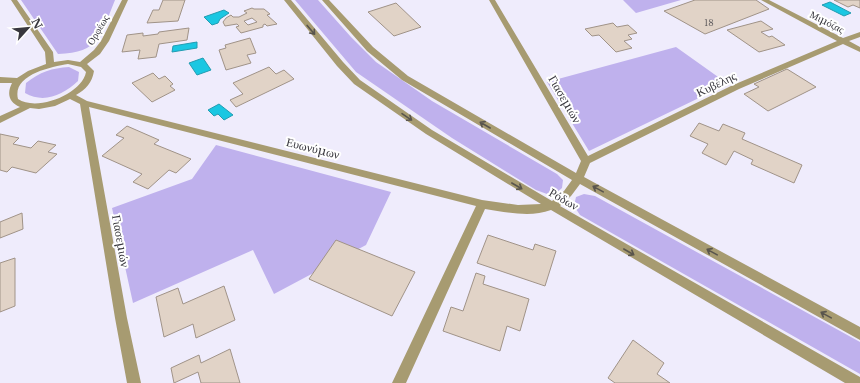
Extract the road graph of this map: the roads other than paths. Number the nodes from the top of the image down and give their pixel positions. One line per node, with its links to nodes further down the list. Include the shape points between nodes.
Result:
1 (14, 0): 10 (street, via 49,52)
2 (125, 0): 11 (street, Ορφέως, via 97,52)
3 (287, 0): 21 (street, Ρόδων, one-way to 21, via 357,82 429,132)
4 (325, 0): 19 (street, Ρόδων, one-way to 4, via 405,78 370,49)
5 (492, 0): 18 (street, Γιασεμιών)
6 (764, 0): 8 (street, Μιμόζας)
7 (860, 34): 8 (street, Κυβέλης)
8 (843, 41): 9 (street, Μιμόζας); 18 (street, Κυβέλης, via 736,87)
9 (860, 50)
10 (50, 64): 11 (street); 13 (street, via 33,71)
11 (82, 64): 14 (street, via 90,72 89,78 80,90)
12 (0, 80): 13 (street)
13 (19, 81): 16 (street, via 12,94 14,100)
14 (71, 96): 15 (street, Ευωνύμων); 16 (street, via 52,104)
15 (84, 103): 20 (street, Ευωνύμων); 23 (street, Γιασεμιών)
16 (28, 106): 17 (street)
17 (0, 120)
18 (586, 161): 19 (street)
19 (579, 179): 21 (street, via 568,195); 22 (street, Ρόδων, one-way to 19)
20 (482, 204): 21 (street, Ευωνύμων, via 523,211); 24 (street)
21 (552, 206): 25 (street, Ρόδων, one-way to 25)
22 (860, 334)
23 (134, 383)
24 (399, 383)
25 (858, 383)

